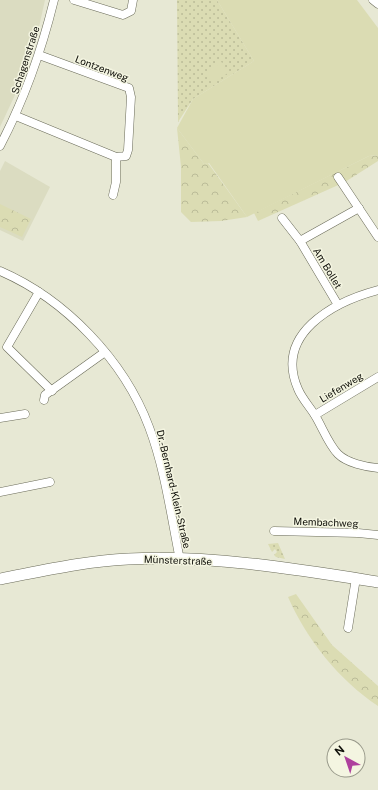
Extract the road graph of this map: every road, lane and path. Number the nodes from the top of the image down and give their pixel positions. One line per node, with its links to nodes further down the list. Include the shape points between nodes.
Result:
1 (54, 0): 6 (street, Schagenstraße)
2 (74, 0): 3 (street, via 123,15 131,11)
3 (133, 0)
4 (374, 0): 5 (street)
5 (378, 4)
6 (39, 55): 7 (street, Schagenstraße); 9 (street, Lontzenweg, via 129,88 131,97 128,150 126,156)
7 (16, 116): 8 (street, Schagenstraße); 9 (street)
8 (0, 146)
9 (116, 157): 11 (street)
10 (338, 177): 12 (street)
11 (113, 195)
12 (359, 208): 14 (street); 15 (street, Am Bollet)
13 (282, 218): 15 (street, Am Bollet)
14 (378, 237)
15 (300, 241): 19 (street, Am Bollet)
16 (0, 271): 18 (street, Dr.-Bernhard-Klein-Straße)
17 (378, 290): 19 (street)
18 (39, 292): 20 (street, Dr.-Bernhard-Klein-Straße, via 76,321); 22 (street, via 7,347)
19 (338, 305): 25 (street, via 310,324 296,343 292,365 298,389)
20 (105, 352): 22 (street); 32 (street, Dr.-Bernhard-Klein-Straße, via 131,390 149,425)
21 (378, 377): 25 (street, Liefenweg)
22 (52, 391): 23 (street)
23 (44, 400)
24 (25, 414): 26 (street)
25 (315, 415): 27 (street, via 339,455 362,467)
26 (0, 418)
27 (378, 468)
28 (50, 482): 29 (street)
29 (0, 492)
30 (274, 531): 31 (street, Membachweg, via 358,532)
31 (378, 535)
32 (180, 560): 33 (street, Münsterstraße, via 104,561); 34 (street, Münsterstraße, via 275,565)
33 (0, 578)
34 (356, 578): 35 (street, Münsterstraße); 36 (street)
35 (378, 582)
36 (348, 628)

